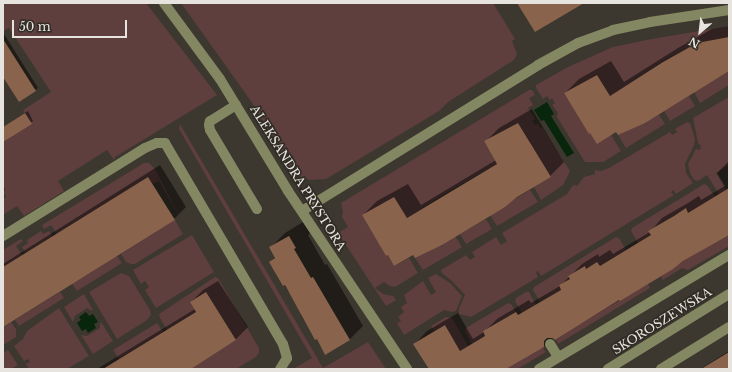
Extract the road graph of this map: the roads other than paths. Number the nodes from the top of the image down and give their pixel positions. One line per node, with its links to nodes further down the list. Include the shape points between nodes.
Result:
1 (164, 3): 3 (street, ALEKSANDRA PRYSTORA)
2 (729, 10): 5 (street, via 612,30 578,43 538,65)
3 (236, 105): 4 (street, via 210,121 210,130); 5 (street, ALEKSANDRA PRYSTORA)
4 (257, 209)
5 (302, 211): 13 (street, ALEKSANDRA PRYSTORA)
6 (3, 236): 12 (street, via 145,148 165,143 283,344 287,358)
7 (729, 254): 11 (street)
8 (729, 294): 15 (street, SKOROSZEWSKA)
9 (729, 328): 16 (street)
10 (550, 344): 11 (street)
11 (558, 357): 14 (street)
12 (280, 369)
13 (407, 369)
14 (539, 369)
15 (608, 369)
16 (661, 369)

